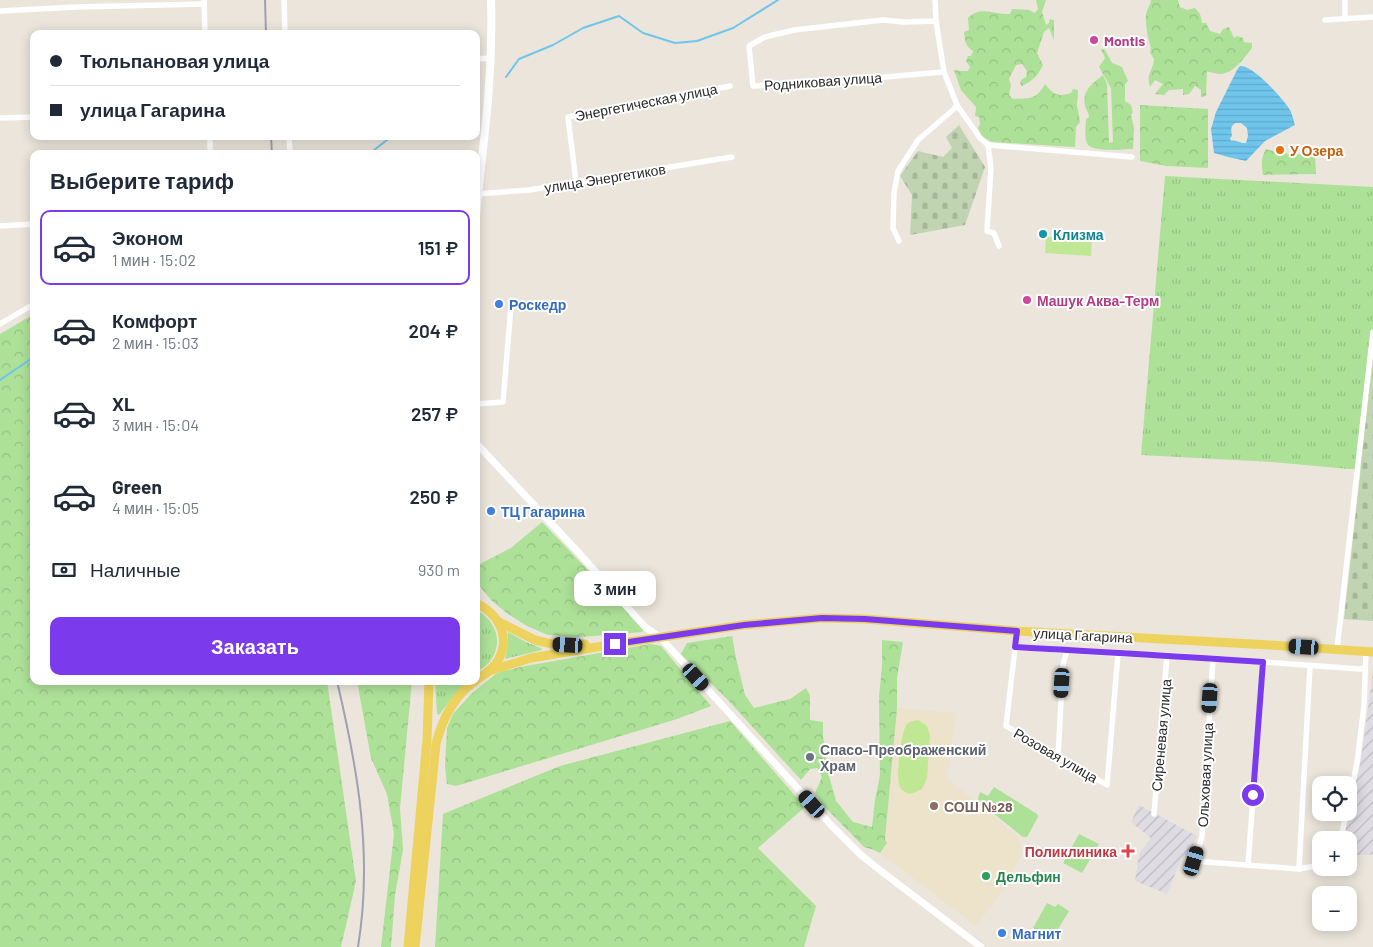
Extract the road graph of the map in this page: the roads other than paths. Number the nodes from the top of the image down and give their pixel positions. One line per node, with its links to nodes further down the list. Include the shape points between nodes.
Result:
1 (75, 0): 7 (street)
2 (284, 0): 14 (street)
3 (491, 0): 15 (main road)
4 (935, 0): 12 (street)
5 (1345, 0): 10 (street)
6 (204, 2): 7 (street); 13 (street)
7 (76, 7): 8 (street)
8 (0, 11)
9 (1373, 17): 10 (street)
10 (1345, 19): 11 (street)
11 (1325, 20)
12 (936, 21): 17 (street); 17 (street, Родниковая улица, via 884,20 794,30 765,37 749,46 753,86)
13 (206, 30)
14 (285, 30)
15 (491, 58): 16 (street); 25 (main road)
16 (480, 59)
17 (944, 72): 19 (street)
18 (730, 86): 26 (street, Энергетическая улица, via 568,117)
19 (957, 105): 22 (street); 30 (street, via 918,140 898,171 893,228)
20 (30, 116): 21 (street)
21 (0, 118)
22 (988, 145): 23 (street); 31 (street, via 991,168 987,231 994,233)
23 (1132, 156)
24 (732, 157): 26 (street, улица Энергетиков)
25 (480, 168)
26 (576, 182): 27 (street, улица Энергетиков)
27 (480, 194)
28 (30, 224): 29 (street)
29 (0, 226)
30 (899, 241)
31 (999, 246)
32 (30, 306): 34 (street)
33 (510, 306): 36 (street, via 503,402)
34 (0, 324)
35 (1373, 332): 44 (street)
36 (480, 404)
37 (480, 447): 41 (street, via 645,627)
38 (480, 605): 39 (main road)
39 (499, 622): 42 (main road, via 535,640 552,644); 53 (main road, via 503,643 501,654)
40 (1017, 631): 41 (main road, улица Гагарина, via 822,618); 43 (street); 44 (main road, улица Гагарина)
41 (660, 637): 42 (main road, улица Гагарина); 64 (street, via 861,855)
42 (615, 644): 53 (main road, via 531,658)
43 (1015, 647): 45 (street); 56 (street, Розовая улица, via 1006,726)
44 (1337, 649): 46 (main road, улица Гагарина)
45 (1067, 650): 47 (street); 56 (street, via 1063,665)
46 (1369, 651): 52 (street)
47 (1118, 654): 48 (street); 56 (street, Розовая улица, via 1107,785)
48 (1167, 655): 49 (street); 58 (street, Сиреневая улица)
49 (1212, 658): 50 (street); 59 (street, Ольховая улица, via 1202,836 1194,861)
50 (1263, 662): 51 (street); 59 (street)
51 (1310, 666): 52 (street); 61 (street)
52 (1365, 668): 57 (street, via 1364,706)
53 (480, 677)
54 (429, 685): 62 (main road, via 427,740)
55 (470, 685): 63 (main road, via 445,716 436,744)
56 (1058, 756)
57 (1354, 776)
58 (1154, 814)
59 (1248, 865): 61 (street)
60 (1312, 867): 61 (street)
61 (1299, 869)
62 (408, 947)
63 (415, 947)
64 (981, 947)

